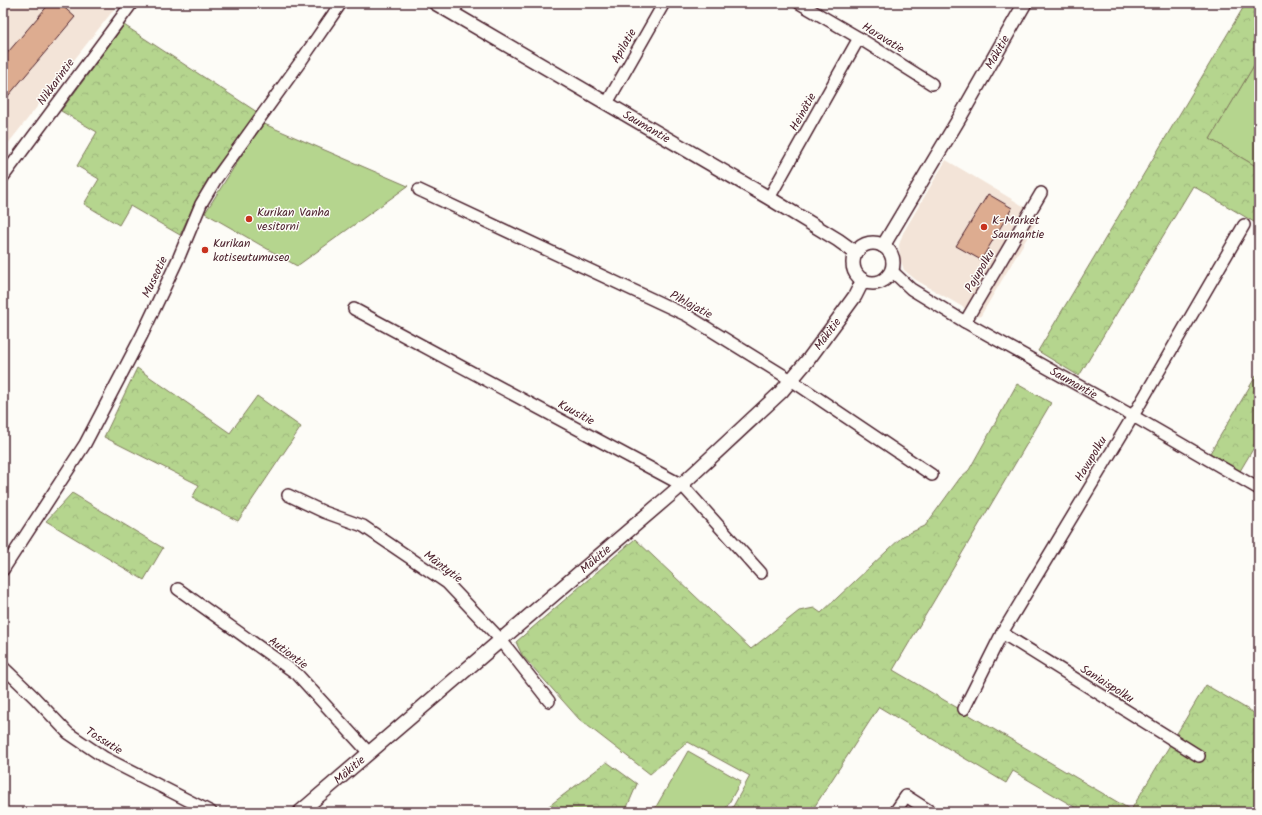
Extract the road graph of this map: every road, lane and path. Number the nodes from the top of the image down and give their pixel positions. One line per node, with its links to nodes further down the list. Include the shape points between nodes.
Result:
1 (132, 3): 11 (street, Nikkarintie)
2 (341, 3): 28 (street, Museotie, via 216,178 201,204 142,336 85,444)
3 (435, 3): 7 (street, Saumantie)
4 (664, 3): 10 (street, Apilatie)
5 (799, 3): 8 (street, Haravatie)
6 (1025, 3): 16 (street, Mäkitie)
7 (456, 8): 10 (street, Saumantie)
8 (859, 38): 9 (street, Haravatie); 14 (street, Heinätie)
9 (932, 84)
10 (607, 103): 14 (street, Saumantie)
11 (3, 177)
12 (419, 190): 22 (street, Pihlajatie, via 688,316)
13 (1041, 193): 21 (street, Pajupolku)
14 (769, 198): 17 (street, Saumantie)
15 (1244, 226): 23 (street, Havupolku)
16 (883, 246): 17 (street, via 868,244); 18 (street, via 892,256)
17 (856, 253): 19 (street, via 854,268 857,276)
18 (892, 271): 19 (street, via 886,279 878,283); 21 (street, Saumantie, via 911,289)
19 (863, 280): 22 (street, Mäkitie, via 855,296)
20 (354, 309): 25 (street, Kuusitie)
21 (965, 322): 23 (street, Saumantie)
22 (791, 380): 24 (street, Pihlajatie); 25 (street, Mäkitie)
23 (1133, 416): 26 (street, Saumantie); 31 (street, Havupolku)
24 (932, 475)
25 (682, 484): 29 (street, Kuusitie); 32 (street, Mäkitie)
26 (1259, 489)
27 (288, 495): 32 (street, Mäntytie, via 363,526 447,583)
28 (3, 570)
29 (761, 573)
30 (178, 589): 36 (street, Autiontie, via 297,674)
31 (1002, 633): 35 (street, Havupolku); 37 (street, Saniaispolku)
32 (501, 640): 34 (street, Mäntytie); 36 (street, Mäkitie)
33 (3, 667): 38 (street, Tossutie, via 68,733 105,758)
34 (549, 701)
35 (964, 709)
36 (369, 752): 39 (street, Mäkitie)
37 (1199, 756)
38 (211, 812)
39 (300, 812)
40 (895, 812): 41 (street, via 906,796)
41 (931, 812)

